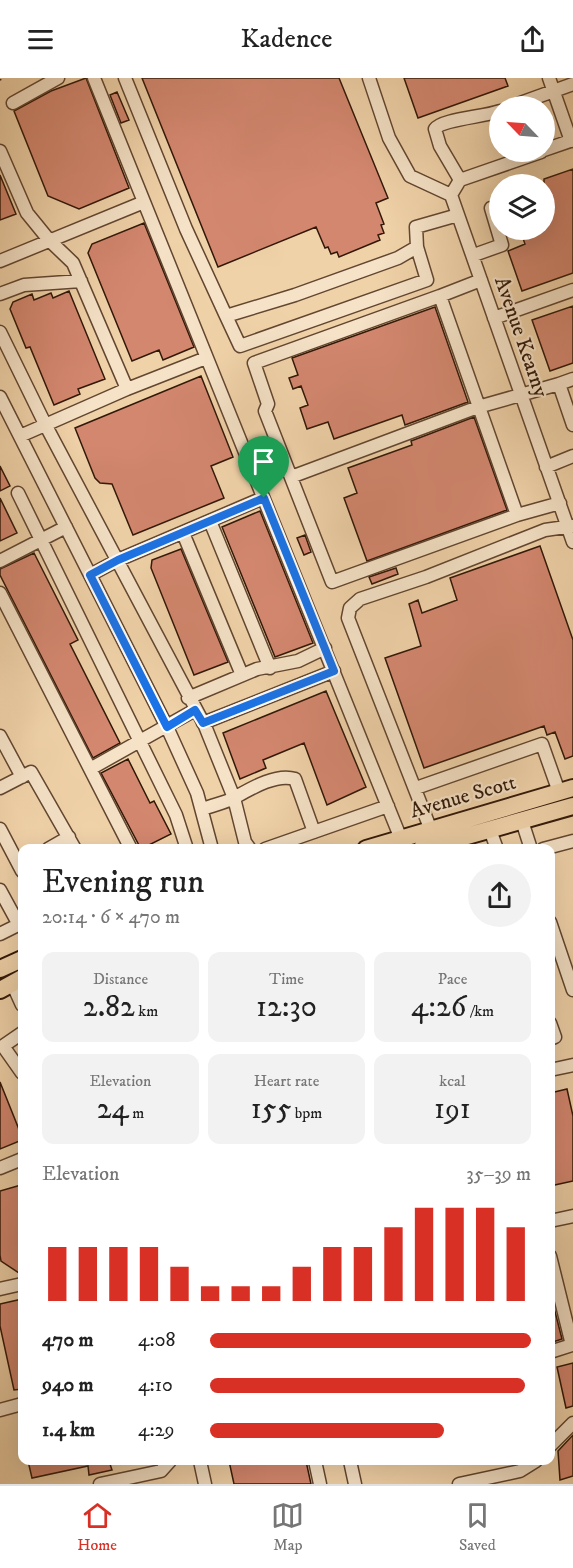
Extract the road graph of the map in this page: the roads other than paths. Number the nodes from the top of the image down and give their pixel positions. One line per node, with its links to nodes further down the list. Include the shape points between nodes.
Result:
1 (58, 78): 9 (street)
2 (94, 78): 17 (street)
3 (125, 78): 29 (street)
4 (369, 78): 16 (street, via 389,138 410,176)
5 (549, 78): 7 (street)
6 (573, 84): 7 (street)
7 (554, 91): 8 (street); 11 (street)
8 (540, 96)
9 (13, 103)
10 (489, 115): 15 (street, via 448,121 435,129)
11 (572, 141): 12 (street)
12 (555, 147)
13 (0, 151): 19 (street, via 27,213)
14 (512, 162): 15 (street)
15 (460, 180): 16 (street)
16 (451, 195): 18 (street, Avenue Kearny)
17 (144, 202): 19 (street); 32 (street)
18 (458, 215): 21 (street, via 417,227); 22 (street, Avenue Kearny)
19 (49, 240): 23 (street); 25 (street, via 73,263)
20 (501, 240): 22 (street, via 502,245)
21 (417, 247): 29 (street, via 398,258); 29 (street, via 428,280 240,346)
22 (474, 255): 24 (street, Avenue Kearny)
23 (0, 261)
24 (481, 280): 28 (street); 30 (street, Avenue Kearny)
25 (81, 281): 27 (street, via 24,285); 35 (street)
26 (573, 291): 30 (street)
27 (0, 294)
28 (440, 296): 38 (street); 45 (street, via 254,363 268,404 265,411)
29 (226, 316)
30 (494, 318): 36 (street, Avenue Kearny)
31 (0, 332): 40 (street)
32 (206, 358): 35 (street); 47 (street)
33 (573, 379): 34 (street)
34 (559, 384): 36 (street); 41 (street)
35 (127, 389): 40 (street)
36 (520, 395): 38 (street); 44 (street, Avenue Kearny)
37 (0, 397): 39 (street)
38 (478, 407): 45 (street); 49 (street)
39 (4, 413): 42 (street)
40 (45, 424): 42 (street); 56 (street)
41 (573, 425)
42 (20, 436): 52 (street)
43 (573, 456): 44 (street)
44 (546, 466): 48 (street, Avenue Kearny)
45 (291, 477): 49 (street, via 332,582)
46 (18, 493): 54 (street)
47 (264, 498): 50 (street); 60 (street)
48 (560, 503): 49 (street); 51 (street, Avenue Kearny)
49 (517, 515)
50 (210, 521): 53 (street); 61 (street)
51 (570, 526): 55 (street, Avenue Kearny); 73 (street, via 545,530 496,548 360,599 350,608 348,618)
52 (66, 527): 54 (street); 58 (street)
53 (183, 533): 56 (street); 63 (street)
54 (41, 539): 57 (street); 69 (street)
55 (573, 542)
56 (118, 560): 58 (street); 64 (street)
57 (0, 561)
58 (90, 575): 67 (street)
59 (0, 593): 70 (street)
60 (325, 648): 61 (street); 62 (street)
61 (270, 668): 63 (street)
62 (334, 671): 66 (street); 76 (street)
63 (242, 675): 64 (street)
64 (188, 698): 65 (street)
65 (195, 710): 66 (street); 67 (street)
66 (203, 723): 75 (street)
67 (167, 727): 69 (street); 78 (street)
68 (0, 736): 71 (street)
69 (140, 743): 70 (street); 90 (street)
70 (90, 770): 89 (street)
71 (22, 777): 72 (street); 83 (street, via 31,772)
72 (0, 788)
73 (416, 788): 74 (street, via 542,744); 85 (street)
74 (566, 790): 85 (main road, Avenue Scott)
75 (234, 798): 78 (street); 82 (street, via 243,790 287,777 295,779); 92 (street)
76 (388, 806): 82 (street); 84 (street)
77 (573, 806): 79 (main road, Avenue Scott)
78 (202, 808): 91 (street)
79 (522, 820): 81 (main road, Avenue Scott); 96 (street)
80 (0, 829): 98 (street)
81 (490, 830): 85 (main road, Avenue Scott); 95 (street)
82 (314, 832): 93 (street)
83 (69, 837): 87 (street); 88 (street)
84 (401, 839): 85 (main road, Avenue Scott); 94 (main road, Avenue Scott)
85 (429, 841)
86 (573, 841): 97 (street)
87 (57, 844)
88 (72, 844)
89 (128, 844)
90 (186, 844)
91 (208, 844)
92 (246, 844)
93 (279, 844)
94 (384, 844)
95 (495, 844)
96 (529, 844)
97 (555, 846)
98 (18, 863)
99 (0, 890): 100 (street)
100 (18, 919)
101 (18, 925): 102 (street)
102 (0, 934)
103 (555, 937): 106 (street)
104 (18, 961): 105 (main road)
105 (0, 969)
106 (573, 990)
107 (18, 1037): 109 (street, via 3,1046)
108 (573, 1065): 110 (street)
109 (18, 1067)
110 (555, 1069)
111 (18, 1161): 112 (street)
112 (0, 1168)
113 (573, 1216): 114 (street)
114 (555, 1220)
115 (555, 1276): 118 (street, via 572,1345)
116 (18, 1285): 117 (street)
117 (0, 1289)
118 (555, 1350)
119 (18, 1405): 120 (street)
120 (0, 1410)
121 (573, 1423): 122 (street)
122 (555, 1441)
123 (166, 1465): 128 (street)
124 (201, 1465): 131 (street)
125 (316, 1465): 132 (street)
126 (351, 1465): 133 (street)
127 (520, 1466): 129 (street); 135 (street)
128 (147, 1479): 130 (street)
129 (478, 1482): 134 (street)
130 (100, 1484)
131 (205, 1484)
132 (320, 1484)
133 (355, 1484)
134 (459, 1484)
135 (515, 1484)

